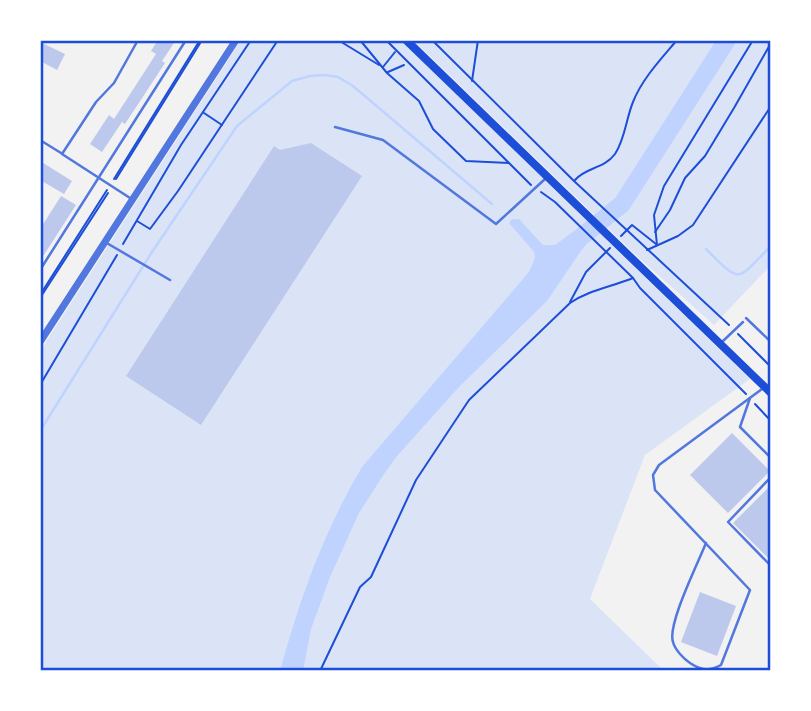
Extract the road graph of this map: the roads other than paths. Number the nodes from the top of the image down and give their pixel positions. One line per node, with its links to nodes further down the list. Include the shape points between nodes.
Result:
1 (138, 40): 7 (lane, via 114,83)
2 (186, 40): 9 (lane)
3 (236, 40): 12 (street)
4 (411, 42): 8 (main road)
5 (335, 127): 8 (lane, via 383,140 496,224)
6 (40, 139): 7 (lane)
7 (62, 154): 9 (lane)
8 (548, 177): 18 (main road)
9 (99, 178): 12 (lane); 14 (lane)
10 (40, 191): 11 (lane)
11 (40, 197)
12 (132, 200): 13 (street)
13 (105, 242): 15 (lane); 16 (street)
14 (40, 270)
15 (170, 280)
16 (42, 337)
17 (771, 342): 18 (lane, via 745,320)
18 (720, 344): 19 (main road)
19 (768, 390): 20 (lane)
20 (750, 398): 21 (lane, via 740,427); 23 (lane, via 659,465 653,475 655,490)
21 (771, 458)
22 (771, 477): 24 (lane, via 727,522)
23 (706, 543): 23 (lane, via 750,590 721,666 712,670 688,662 673,643 672,626)
24 (771, 566)

